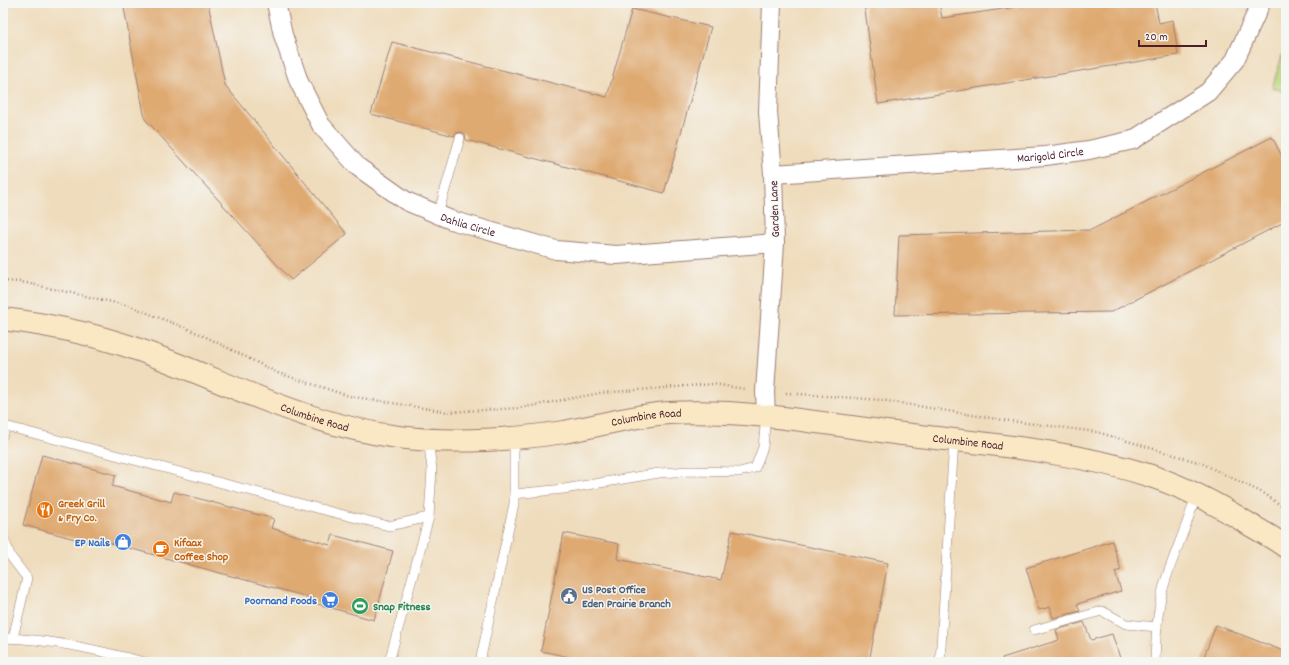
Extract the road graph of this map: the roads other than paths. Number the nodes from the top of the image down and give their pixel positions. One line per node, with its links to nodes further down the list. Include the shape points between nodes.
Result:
1 (276, 3): 6 (street, Dahlia Circle, via 282,35 300,82 321,125 358,167 406,201)
2 (772, 3): 5 (street, Garden Lane, via 768,112)
3 (1261, 3): 5 (street, Marigold Circle, via 1235,60 1208,92 1133,140 1045,156)
4 (460, 138): 6 (lane)
5 (773, 174): 7 (street, Garden Lane)
6 (438, 214): 7 (street, Dahlia Circle, via 556,250 616,255)
7 (775, 243): 9 (street, Garden Lane, via 765,392)
8 (3, 319): 12 (street, Columbine Road, via 111,341 156,356 290,410 354,429 394,437)
9 (766, 416): 11 (street, Columbine Road, via 668,413 614,421 566,432); 13 (street, Columbine Road); 14 (lane, via 763,447 756,468 739,472 691,470 659,473 564,489)
10 (3, 435): 16 (lane, via 5,426 389,526)
11 (514, 437): 12 (street, Columbine Road); 14 (lane)
12 (428, 440): 16 (lane, via 432,470)
13 (954, 441): 15 (street, Columbine Road, via 1052,452 1102,462 1152,476); 26 (lane)
14 (514, 494): 25 (lane)
15 (1196, 495): 18 (street, Columbine Road, via 1229,512); 19 (lane, via 1165,580)
16 (429, 516): 24 (lane)
17 (3, 537): 22 (lane, via 10,557 27,578)
18 (1286, 548)
19 (1157, 627): 20 (lane, via 1126,624 1102,611); 27 (lane)
20 (1034, 630)
21 (3, 638): 22 (lane)
22 (13, 638): 23 (lane, via 112,654)
23 (144, 662)
24 (390, 662)
25 (480, 662)
26 (940, 662)
27 (1155, 662)

